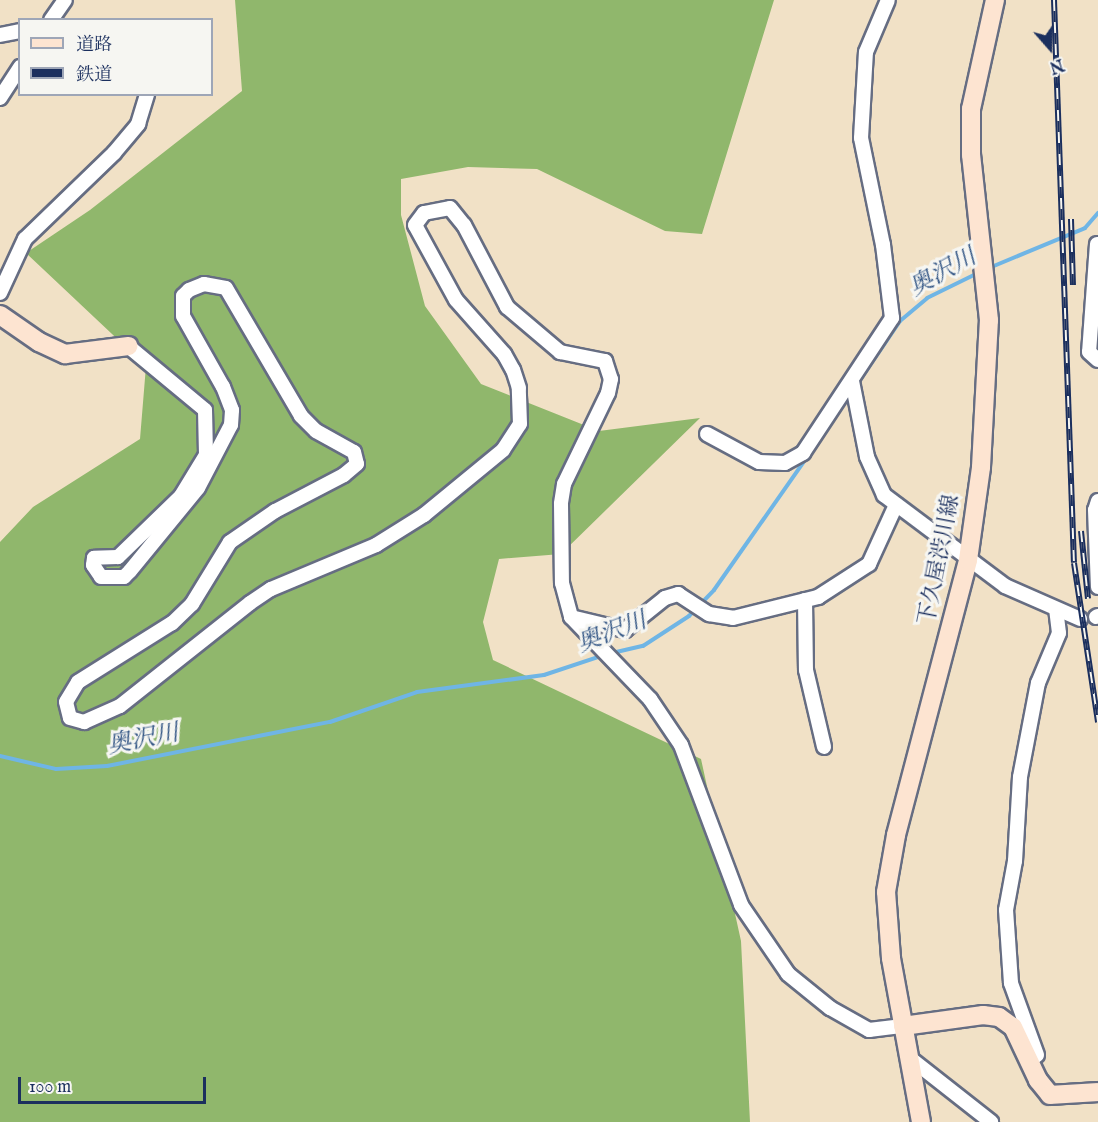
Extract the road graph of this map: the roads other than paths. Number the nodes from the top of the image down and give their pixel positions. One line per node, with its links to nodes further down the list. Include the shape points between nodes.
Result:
1 (65, 0): 4 (street)
2 (888, 0): 15 (street, via 866,52 861,138 883,245 892,318)
3 (995, 0): 19 (main road, 下久屋渋川線, via 971,109 971,155 989,358 981,467)
4 (52, 18)
5 (18, 32): 6 (street)
6 (0, 35)
7 (18, 71): 9 (street)
8 (146, 96): 11 (street, via 138,124 114,153 25,239)
9 (0, 98)
10 (1097, 244): 14 (street, via 1089,352)
11 (0, 293)
12 (0, 315): 13 (main road, via 39,342 65,354)
13 (128, 346): 23 (street, via 204,410 206,455 181,496 118,556 94,558 93,565 101,577 124,577 130,571 198,488 231,424 232,410 224,387 183,316 183,296 189,290 204,284 226,288 301,416 316,431 354,452 357,464 230,542 192,604 172,623 78,682 66,702 66,711 77,723 104,716 120,706 271,589 375,545 424,515 503,450 520,423 519,388 513,370 456,300 415,225 424,213 443,207 450,208 464,225 507,307 526,326 560,352 605,362 610,380 608,393 564,484 561,504 562,583)
14 (1098, 360)
15 (852, 381): 16 (street, via 804,453 785,463 759,462); 18 (street, via 871,470 884,495)
16 (707, 434)
17 (1098, 501): 20 (street)
18 (896, 505): 19 (street); 21 (street, via 869,564 818,597)
19 (968, 560): 22 (street, via 1005,586); 26 (main road, 下久屋渋川線, via 889,870 886,915)
20 (1098, 587)
21 (805, 600): 23 (street, via 733,618 709,614 678,594 665,598 625,630); 25 (street, via 806,670)
22 (1056, 610): 24 (street); 28 (street, via 1059,633 1038,683 1020,777 1015,861 1006,910 1011,983 1037,1055)
23 (571, 617): 26 (street, via 650,699 681,745 741,905 788,974 830,1008 869,1030)
24 (1080, 619)
25 (824, 747)
26 (903, 1026): 27 (main road, 下久屋渋川線); 28 (main road, via 983,1015 999,1017 1013,1027)
27 (911, 1059): 30 (main road, 下久屋渋川線); 31 (street)
28 (1029, 1060): 29 (main road, via 1050,1095)
29 (1098, 1092)
30 (918, 1121)
31 (991, 1122)

